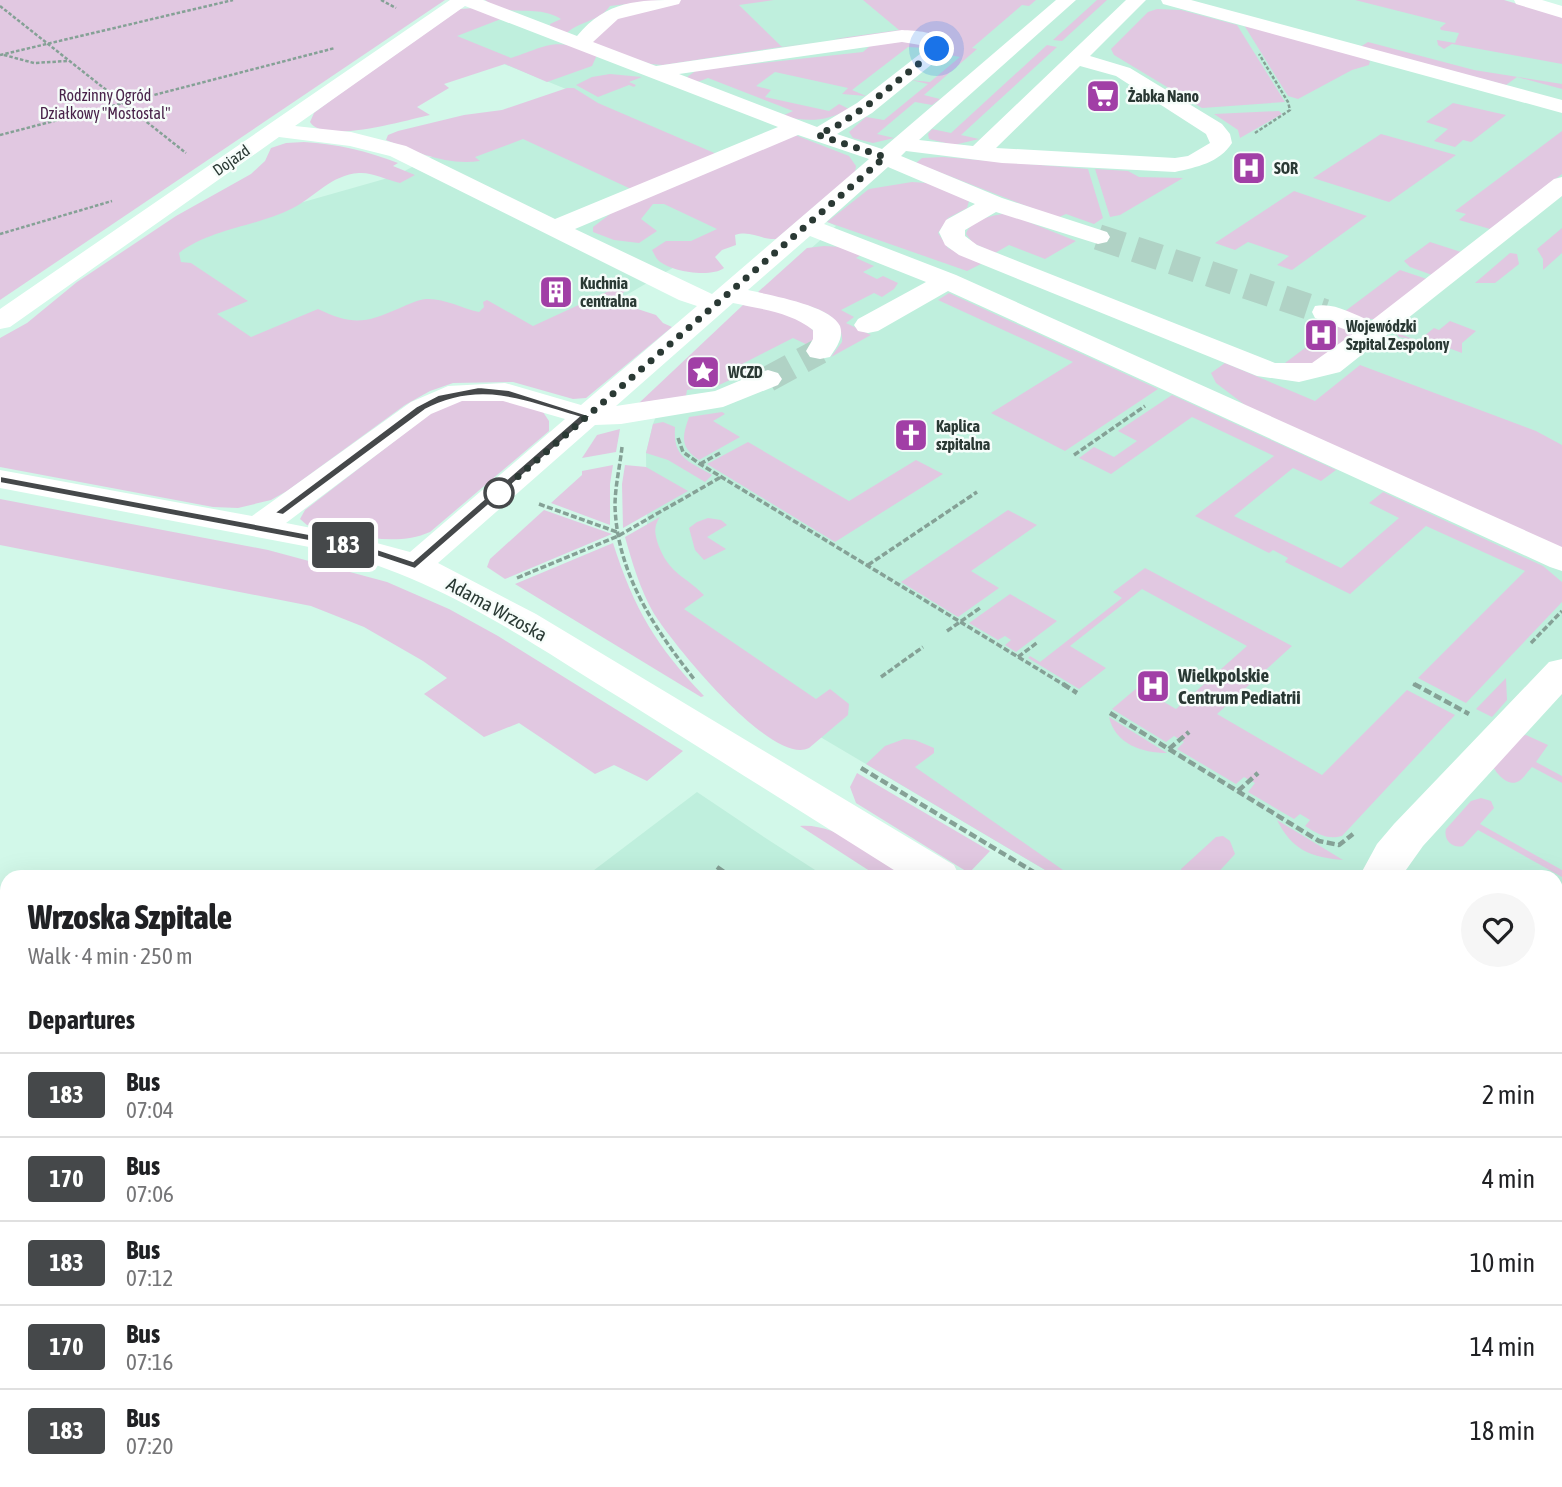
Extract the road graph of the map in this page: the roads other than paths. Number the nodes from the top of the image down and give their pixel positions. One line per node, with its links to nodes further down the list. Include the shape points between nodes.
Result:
1 (464, 0): 10 (street); 15 (street, Dojazd)
2 (672, 0): 10 (street, via 616,10)
3 (1067, 0): 9 (street)
4 (1137, 0): 12 (street)
5 (1170, 0): 14 (street)
6 (1522, 0): 7 (street)
7 (1562, 12)
8 (815, 29): 11 (street)
9 (1024, 38): 12 (street); 17 (street)
10 (581, 44): 13 (street)
11 (834, 46): 13 (street); 16 (street, via 906,36 929,39 937,47 840,124)
12 (1069, 49): 18 (street); 18 (street, via 1123,72 1214,129 1221,143 1195,162 1154,166)
13 (652, 72): 16 (street)
14 (1562, 107)
15 (275, 130): 22 (street, via 331,136 398,151); 27 (street, Dojazd)
16 (808, 131): 17 (street); 22 (street)
17 (892, 150): 18 (street); 20 (street); 21 (street)
18 (978, 153)
19 (1562, 184): 29 (street)
20 (994, 203): 23 (street); 29 (street, via 956,225 951,232 954,240 968,250 1267,370 1317,372)
21 (808, 226): 24 (street); 25 (street)
22 (555, 228): 25 (street, via 688,295)
23 (1098, 237)
24 (947, 281): 28 (street); 35 (street)
25 (722, 299): 30 (street, via 815,317 826,326 827,343); 32 (street)
26 (1325, 312): 29 (street)
27 (0, 321)
28 (868, 324)
29 (1375, 332)
30 (820, 351)
31 (768, 379): 32 (street, via 723,398 621,415)
32 (586, 416): 34 (street, via 505,392 479,390 442,397); 36 (street)
33 (0, 479): 34 (street, Adama Wrzoska)
34 (259, 527): 36 (street, Adama Wrzoska, via 369,550)
35 (1562, 560)
36 (415, 565): 38 (street, Adama Wrzoska, via 524,622)
37 (1562, 671): 39 (street)
38 (928, 870)
39 (1383, 870)

